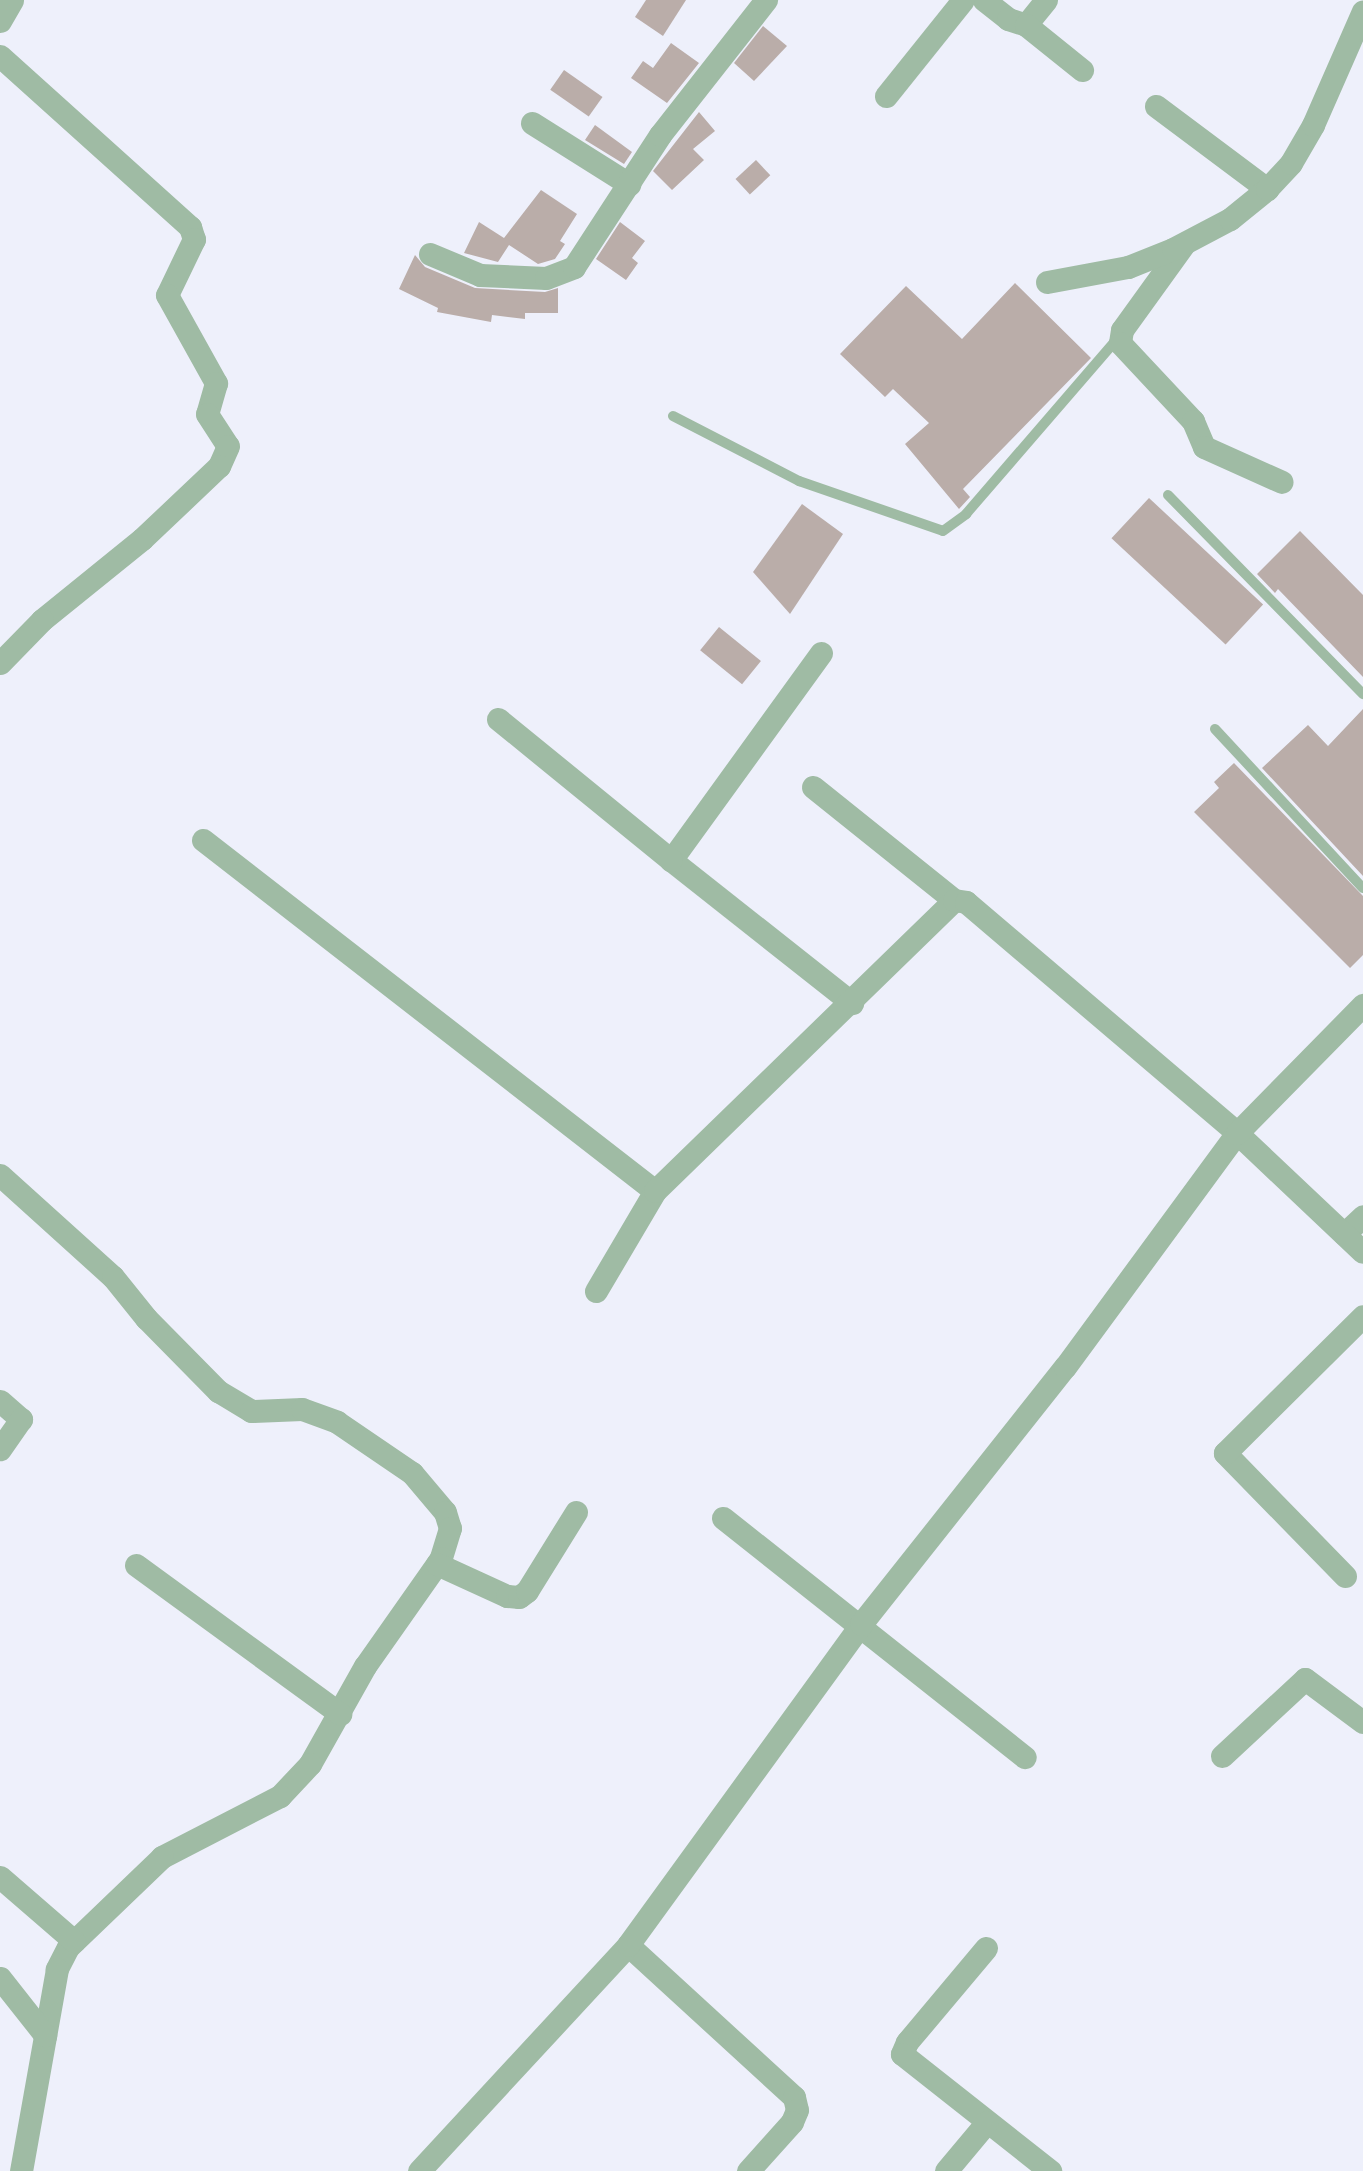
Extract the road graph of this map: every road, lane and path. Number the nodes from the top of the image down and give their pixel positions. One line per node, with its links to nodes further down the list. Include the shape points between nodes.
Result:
1 (12, 0): 7 (street)
2 (766, 0): 14 (street, via 660,135)
3 (963, 0): 11 (street)
4 (984, 0): 8 (street, via 1008,19)
5 (1046, 0): 8 (street)
6 (1363, 11): 15 (street, via 1314,125 1291,163)
7 (0, 21)
8 (1026, 25): 10 (street)
9 (0, 56): 24 (street, via 190,227 194,239 167,295 216,383 207,414 228,446 209,476 142,540 42,620)
10 (1082, 70)
11 (886, 96)
12 (1156, 106): 15 (street)
13 (532, 123): 14 (street)
14 (629, 184): 17 (street, via 574,267 564,274 546,278 480,275)
15 (1267, 189): 16 (street, via 1230,219)
16 (1186, 242): 18 (street, via 1128,267); 19 (street)
17 (430, 254)
18 (1047, 282)
19 (1120, 336): 20 (lane, via 966,514 943,531 799,481); 21 (street, via 1120,343 1193,421 1204,447)
20 (673, 416)
21 (1282, 482)
22 (1168, 495): 25 (lane)
23 (821, 653): 30 (street)
24 (0, 663)
25 (1363, 694)
26 (498, 719): 30 (street)
27 (1215, 729): 31 (lane)
28 (813, 787): 32 (street)
29 (203, 840): 37 (street)
30 (671, 860): 33 (street)
31 (1363, 888)
32 (954, 900): 33 (street); 35 (street, via 967,902)
33 (852, 1003): 37 (street)
34 (1363, 1005): 35 (street)
35 (1237, 1133): 39 (street); 50 (street, via 1065,1367)
36 (0, 1175): 47 (street, via 105,1269 197,1372 237,1405 251,1411 320,1413 412,1473 445,1511 450,1528 449,1543)
37 (655, 1191): 41 (street)
38 (1363, 1216): 39 (street)
39 (1344, 1234): 40 (street)
40 (1363, 1252)
41 (596, 1291)
42 (1363, 1316): 49 (street, via 1224,1453)
43 (0, 1401): 44 (street, via 21,1419)
44 (0, 1449)
45 (576, 1512): 47 (street, via 519,1597 507,1596)
46 (723, 1518): 50 (street)
47 (437, 1564): 51 (street, via 371,1656)
48 (136, 1566): 51 (street)
49 (1345, 1576)
50 (861, 1624): 54 (street); 57 (street)
51 (340, 1714): 56 (street, via 310,1764 280,1796 162,1857)
52 (1363, 1723): 53 (street, via 1315,1682 1305,1679)
53 (1222, 1756)
54 (1025, 1757)
55 (0, 1877): 56 (street)
56 (74, 1941): 60 (street, via 57,1969)
57 (628, 1945): 63 (street); 64 (street, via 794,2097 797,2110 792,2122)
58 (986, 1948): 61 (street, via 906,2042 902,2054)
59 (0, 1978): 60 (street)
60 (45, 2035): 62 (street)
61 (987, 2122): 65 (street); 66 (street)
62 (21, 2171)
63 (419, 2171)
64 (748, 2171)
65 (946, 2171)
66 (1050, 2171)

